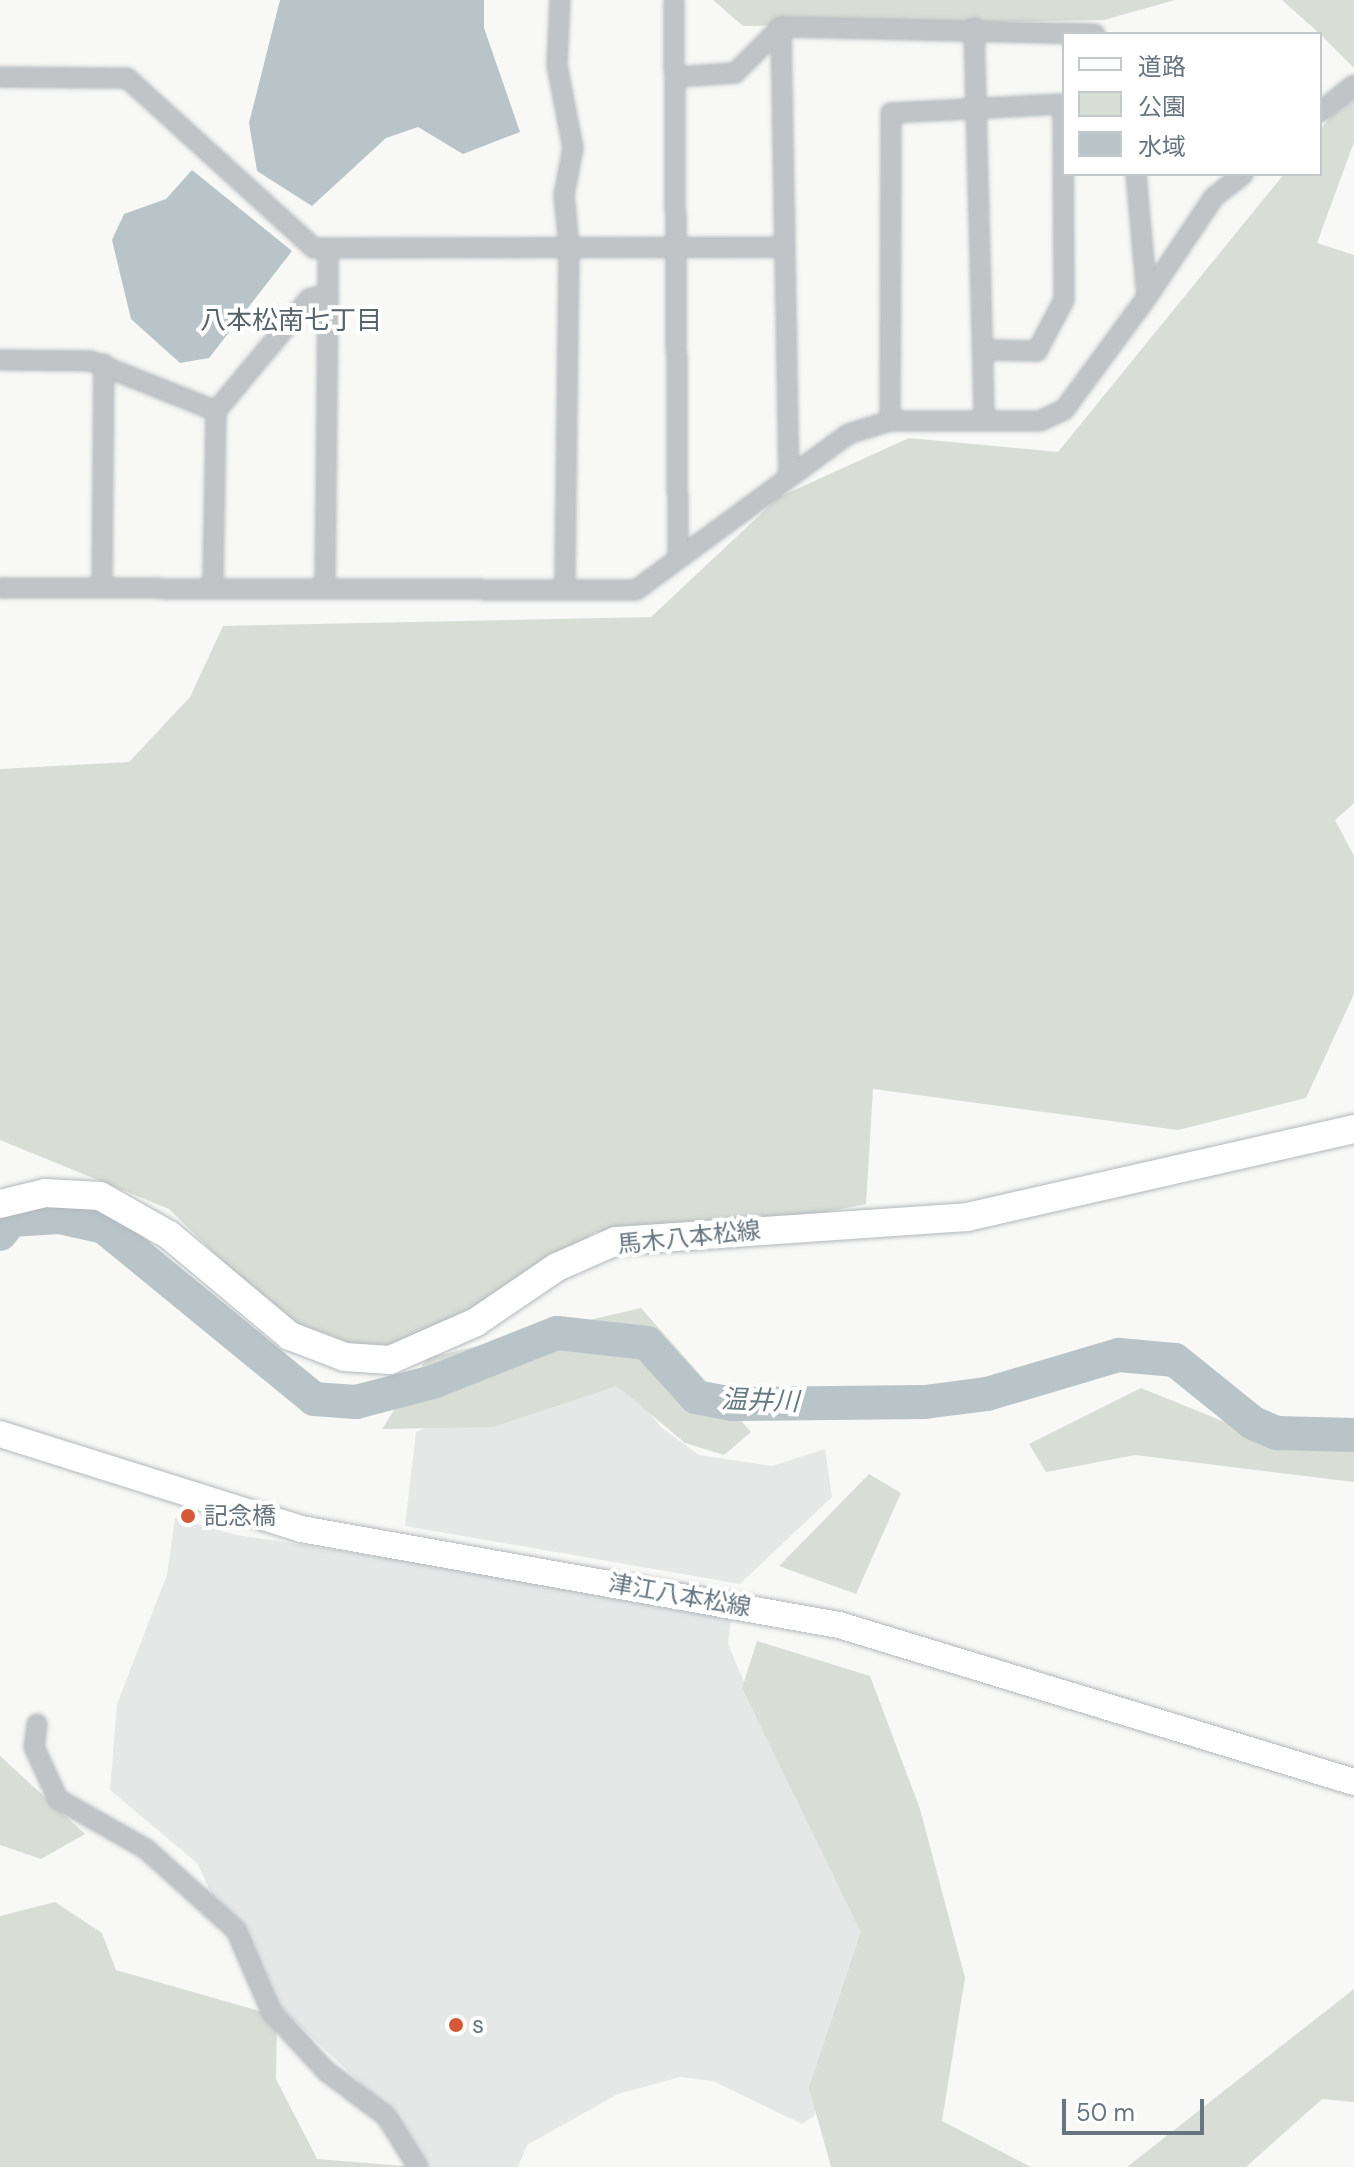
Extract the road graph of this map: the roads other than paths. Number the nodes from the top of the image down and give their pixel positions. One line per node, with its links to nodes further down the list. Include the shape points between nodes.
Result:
1 (560, 0): 15 (street, via 557,65 573,148 564,195)
2 (674, 0): 7 (street)
3 (781, 27): 4 (street); 7 (street, via 735,73); 16 (street)
4 (974, 28): 5 (street); 10 (street)
5 (1062, 32)
6 (0, 77): 17 (street, via 127,78 314,248)
7 (676, 77): 18 (street)
8 (1354, 85): 11 (street)
9 (1062, 104): 10 (street)
10 (978, 108): 21 (street); 26 (street, via 891,113)
11 (1322, 110)
12 (1063, 176): 21 (street, via 1064,300 1037,351)
13 (1136, 176): 20 (street)
14 (1240, 176): 20 (street, via 1214,197)
15 (569, 246): 17 (street); 18 (street); 33 (street)
16 (785, 247): 18 (street); 27 (street)
17 (328, 249): 19 (street)
18 (675, 249): 28 (street)
19 (328, 294): 24 (street, via 309,299); 31 (street)
20 (1147, 297): 25 (street, via 1064,410 1040,421)
21 (984, 350): 25 (street)
22 (0, 360): 23 (street)
23 (104, 364): 24 (street); 29 (street)
24 (216, 411): 30 (street)
25 (984, 419): 26 (street)
26 (890, 421): 27 (street, via 848,434)
27 (789, 476): 28 (street)
28 (678, 558): 33 (street, via 636,590)
29 (102, 586): 30 (street); 32 (street)
30 (213, 586): 31 (street)
31 (325, 587): 33 (street)
32 (0, 588)
33 (565, 589)
34 (1354, 1129): 35 (main road, 馬木八本松線, via 967,1217 616,1241 557,1267 476,1322 390,1360 345,1357 290,1336 169,1235 100,1196 45,1193)
35 (0, 1204)
36 (0, 1434): 38 (main road, 津江八本松線, via 301,1529 839,1625)
37 (37, 1724): 39 (street, via 34,1747 58,1799 146,1849 236,1930 271,2011 326,2071 386,2116)
38 (1354, 1782)
39 (418, 2167)

